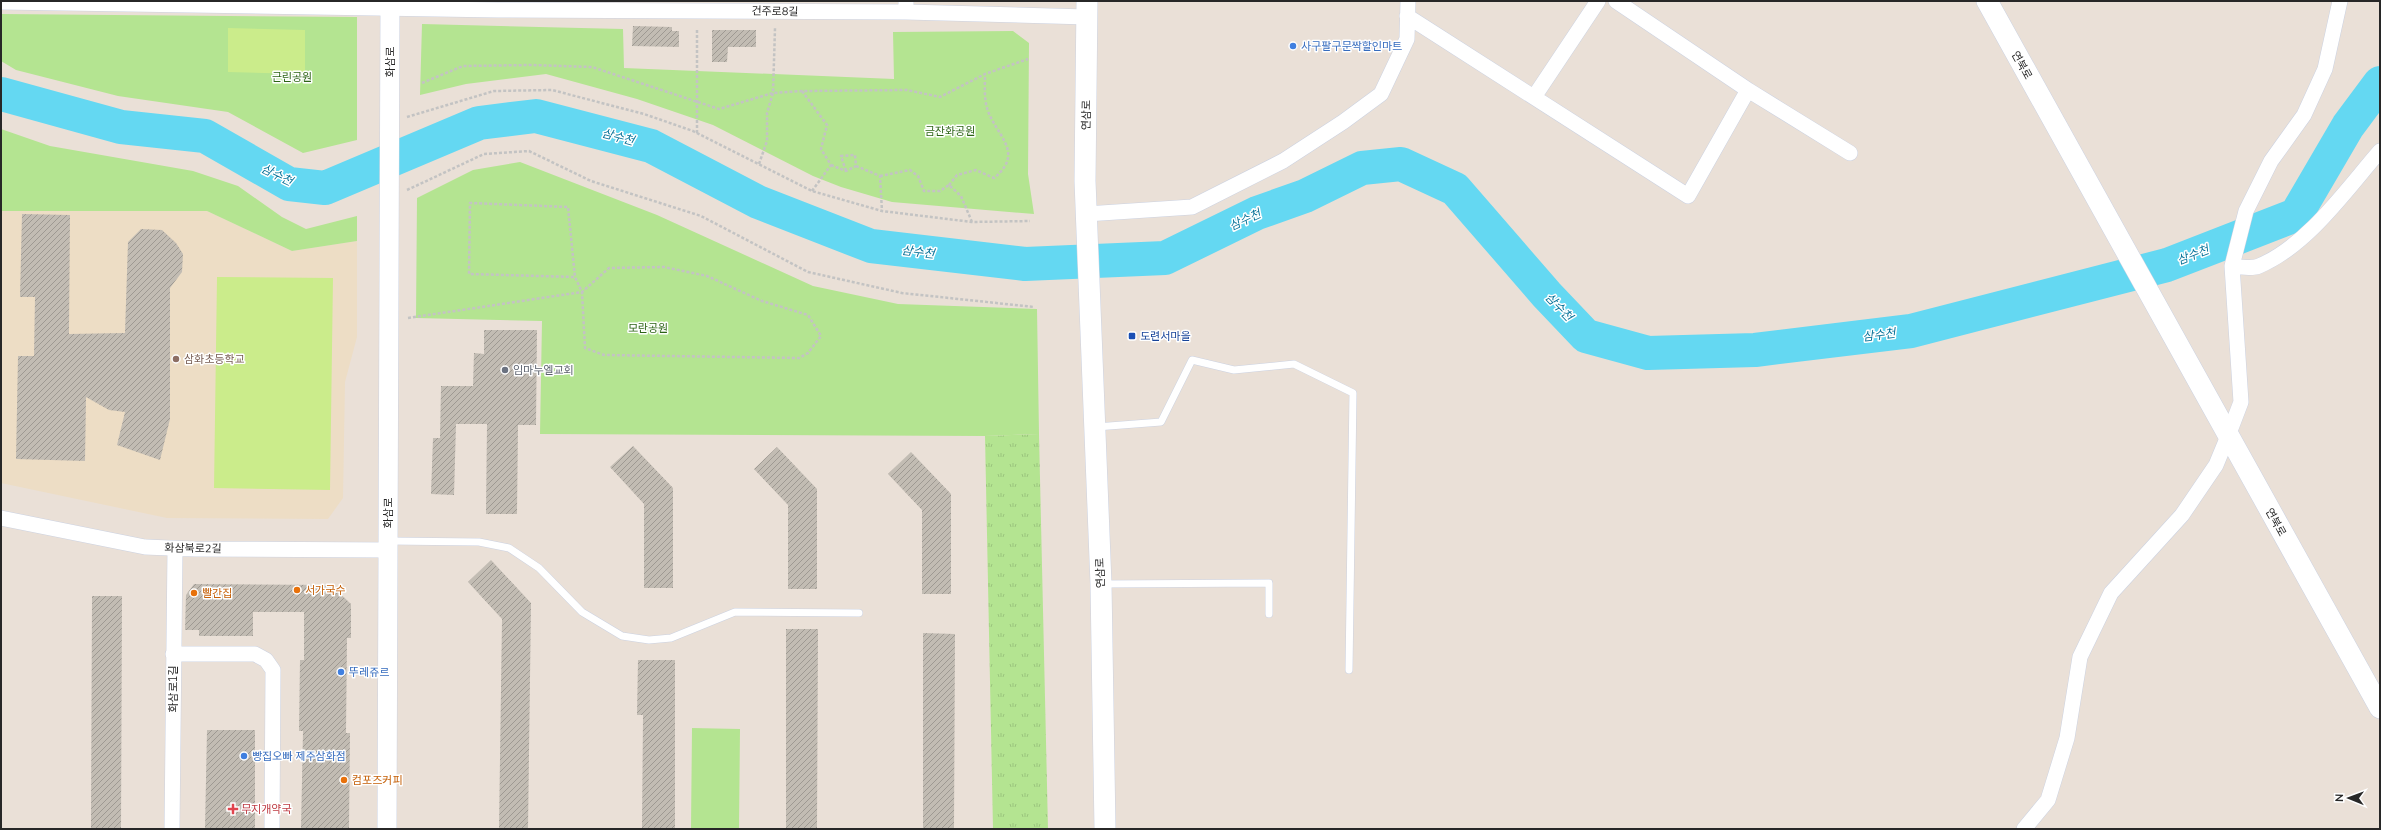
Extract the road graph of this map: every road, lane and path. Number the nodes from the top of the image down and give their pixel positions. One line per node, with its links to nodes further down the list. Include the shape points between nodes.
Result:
1 (1598, 1): 20 (street)
2 (1616, 1): 17 (street)
3 (1987, 1): 44 (main road, 연북로)
4 (2340, 1): 38 (street, via 2324,69 2304,115 2270,161 2246,211)
5 (1, 2): 6 (street, 건주로8길)
6 (305, 4): 7 (street, 건주로8길)
7 (390, 4): 8 (street, 건주로8길); 22 (street, 화삼로)
8 (498, 5): 12 (street, 건주로8길)
9 (906, 6): 11 (street, 건주로8길); 13 (street, 건주로8길)
10 (1408, 8): 20 (street); 36 (street, via 1407,39 1380,94 1343,122 1283,161 1192,207)
11 (1087, 9): 36 (main road, 연삼로)
12 (698, 10): 13 (street, 건주로8길); 21 (path)
13 (776, 12): 19 (path)
14 (1028, 59): 15 (path)
15 (985, 74): 18 (path, via 940,97 907,90); 31 (path, via 987,108 1005,139 1008,159 1003,171 994,178 976,170 957,175)
16 (422, 83): 21 (path, via 463,66 592,67)
17 (1748, 90): 20 (street, via 1688,196); 25 (street)
18 (802, 91): 19 (path); 27 (path, via 827,125 821,149)
19 (772, 93): 21 (path, via 719,109); 26 (path, via 767,113 767,141)
20 (1534, 97)
21 (697, 101): 23 (path)
22 (390, 122): 23 (path, via 494,91 552,90 644,114); 33 (street, 화삼로)
23 (697, 133): 26 (path)
24 (2380, 151): 38 (street, via 2328,213 2284,251 2258,267)
25 (1850, 153)
26 (759, 164): 32 (path)
27 (831, 165): 29 (path); 32 (path)
28 (856, 166): 29 (path); 29 (path, via 855,155 842,156); 30 (path)
29 (846, 171)
30 (880, 176): 31 (path, via 910,170 918,176 924,191 940,192); 34 (path)
31 (949, 185): 37 (path, via 961,196)
32 (812, 191): 34 (path)
33 (390, 198): 41 (path, via 484,154 529,151 591,181 701,216 808,272 902,293); 42 (street, 화삼로)
34 (882, 211): 37 (path)
35 (1030, 221): 37 (path)
36 (1087, 221): 43 (main road, 연삼로)
37 (972, 222)
38 (2232, 266): 44 (street, via 2241,402)
39 (575, 277): 39 (path, via 468,274 470,203 568,207); 40 (path)
40 (582, 292): 40 (path, via 585,348 604,355 799,358 808,353 821,336 808,314 762,301 707,276 664,266 609,268); 42 (path)
41 (1034, 307)
42 (389, 321): 46 (street, 화삼로)
43 (1094, 427): 48 (main road, 연삼로); 52 (lane, via 1161,422 1192,360 1234,370 1294,364 1353,393)
44 (2228, 436): 53 (main road, 연북로); 58 (street, via 2216,465 2182,515 2112,593 2080,657 2067,738 2048,800)
45 (1, 518): 47 (street, 화삼북로2길, via 145,546)
46 (388, 546): 47 (street, 화삼북로2길); 49 (lane, via 479,542 509,548 538,568 582,612 622,636 649,640 671,638 735,612); 56 (street, 화삼로)
47 (174, 549): 51 (street, 화삼로1길)
48 (1101, 584): 50 (lane, via 1269,583); 57 (main road, 연삼로)
49 (859, 613)
50 (1268, 614)
51 (173, 654): 54 (street, 화삼로1길); 55 (street, via 255,654 266,660 273,670)
52 (1349, 670)
53 (2380, 708)
54 (172, 829)
55 (272, 829)
56 (387, 829)
57 (1105, 829)
58 (2024, 829)

